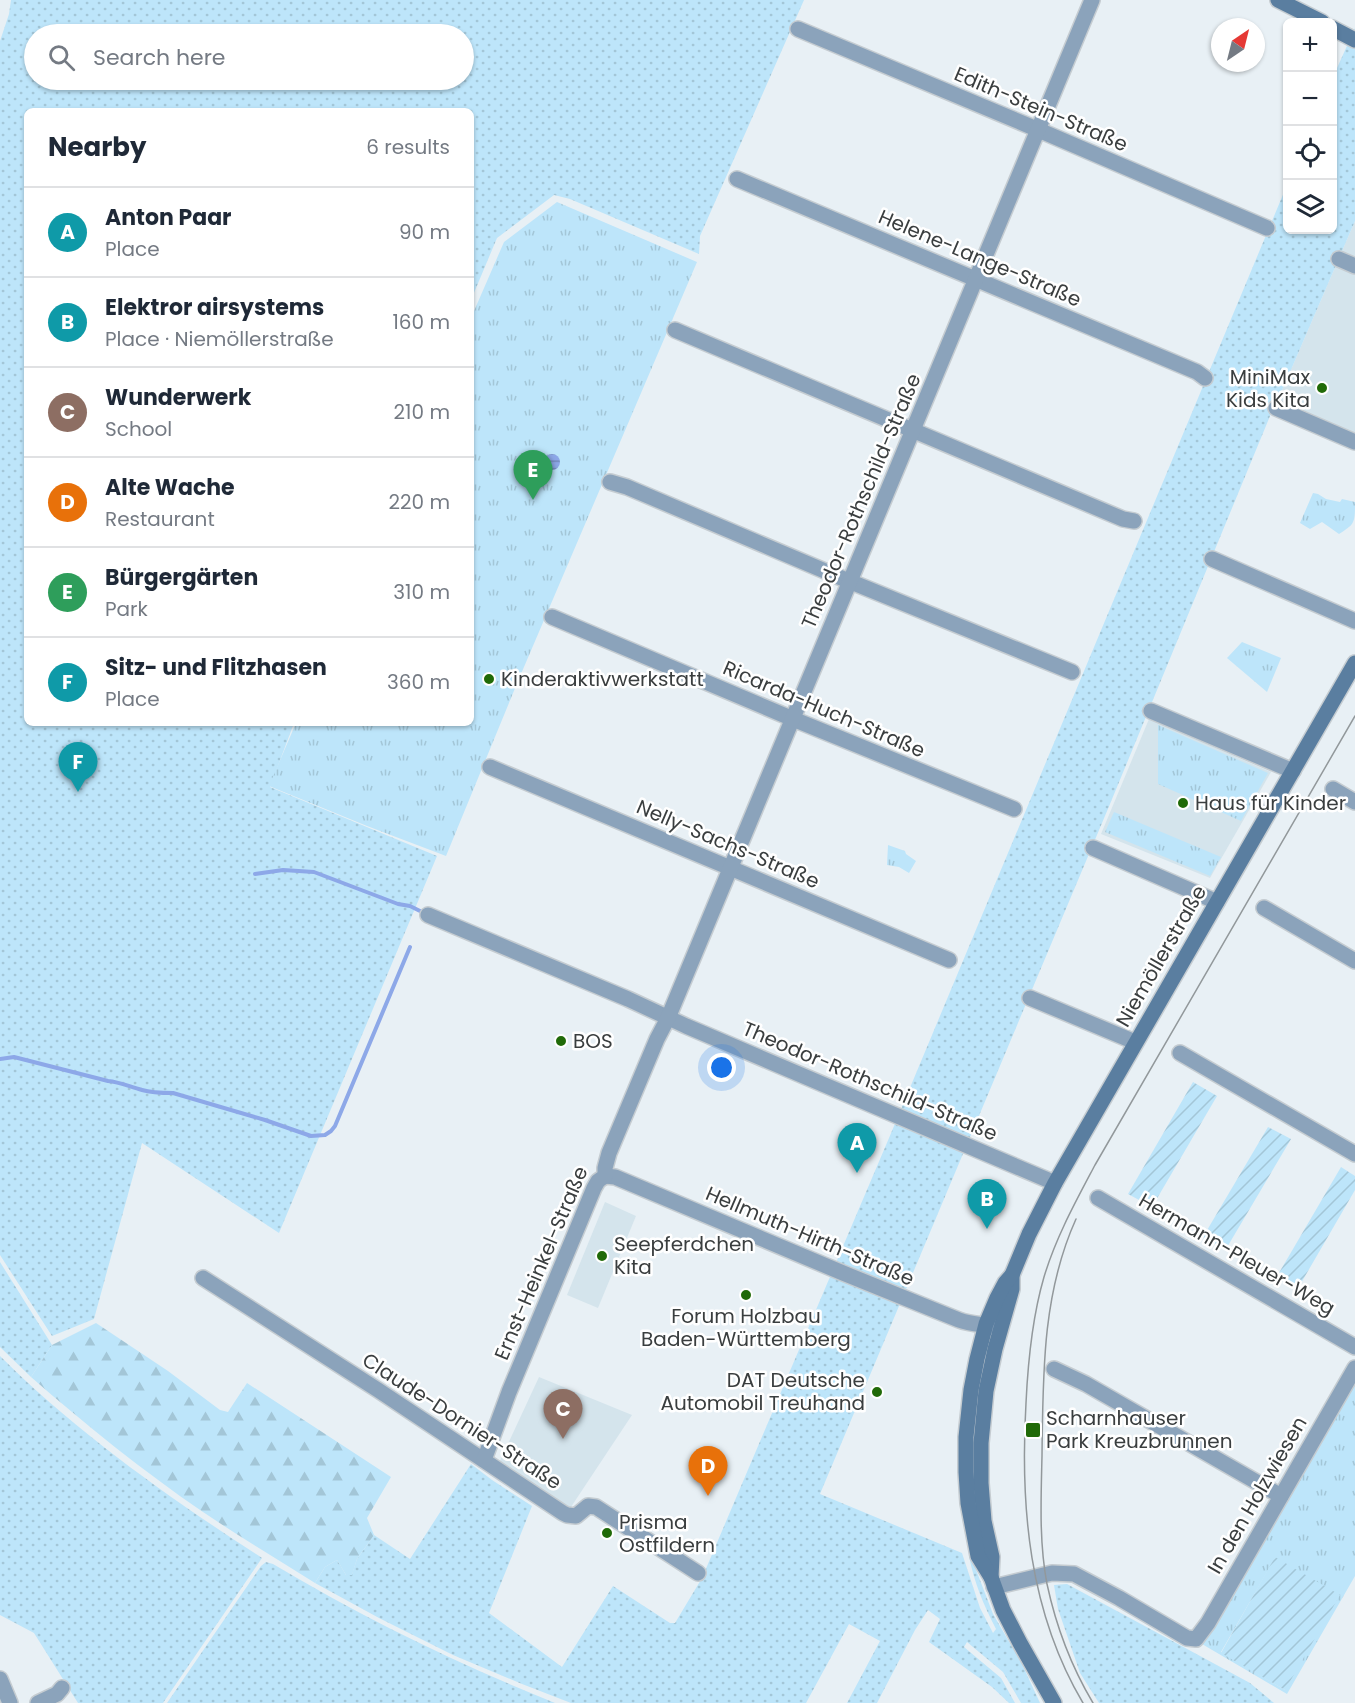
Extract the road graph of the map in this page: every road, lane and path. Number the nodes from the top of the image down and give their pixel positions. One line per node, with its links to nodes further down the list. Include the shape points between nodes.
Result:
1 (1092, 0): 7 (street, Theodor-Rothschild-Straße)
2 (1278, 0): 3 (main road)
3 (1314, 18)
4 (798, 29): 7 (street, Edith-Stein-Straße)
5 (1337, 31): 6 (main road)
6 (1355, 40)
7 (1038, 130): 9 (street, Edith-Stein-Straße); 12 (street, Theodor-Rothschild-Straße)
8 (737, 179): 12 (street, Helene-Lange-Straße)
9 (1268, 228)
10 (1339, 259): 11 (street)
11 (1355, 266)
12 (976, 279): 14 (street, Helene-Lange-Straße); 16 (street, Theodor-Rothschild-Straße)
13 (675, 330): 16 (street)
14 (1205, 378)
15 (1276, 408): 17 (street)
16 (913, 431): 19 (street); 21 (street, Theodor-Rothschild-Straße)
17 (1355, 442)
18 (610, 482): 21 (street)
19 (1134, 522)
20 (1212, 560): 23 (street)
21 (850, 582): 25 (street); 27 (street, Theodor-Rothschild-Straße)
22 (552, 617): 27 (street, Ricarda-Huch-Straße)
23 (1355, 621)
24 (1355, 663): 29 (main road, Niemöllerstraße)
25 (1072, 672)
26 (1151, 711): 29 (street)
27 (793, 719): 32 (street, Ricarda-Huch-Straße); 34 (street, Theodor-Rothschild-Straße)
28 (490, 767): 34 (street, Nelly-Sachs-Straße)
29 (1293, 771): 35 (main road, Niemöllerstraße)
30 (1333, 789): 31 (street)
31 (1355, 802)
32 (1014, 809)
33 (1093, 848): 35 (street)
34 (731, 868): 38 (street, Nelly-Sachs-Straße); 41 (street, Theodor-Rothschild-Straße)
35 (1217, 902): 42 (main road, Niemöllerstraße)
36 (1264, 908): 39 (street)
37 (428, 915): 41 (street, Theodor-Rothschild-Straße)
38 (949, 960)
39 (1355, 961)
40 (1030, 998): 42 (street)
41 (668, 1018): 45 (street, Ernst-Heinkel-Straße, via 609,1153); 46 (street, Theodor-Rothschild-Straße)
42 (1135, 1042): 46 (main road, Niemöllerstraße)
43 (1180, 1053): 44 (street)
44 (1355, 1154)
45 (605, 1176): 50 (street, Hellmuth-Hirth-Straße, via 959,1320); 55 (street, Ernst-Heinkel-Straße, via 594,1188)
46 (1055, 1183): 48 (main road, Niemöllerstraße)
47 (1098, 1198): 52 (street, Hermann-Pleuer-Weg)
48 (1012, 1275): 50 (main road, Niemöllerstraße); 51 (main road, Niemöllerstraße)
49 (203, 1278): 55 (street, Claude-Dornier-Straße)
50 (986, 1324): 51 (street, Hellmuth-Hirth-Straße); 58 (main road, Niemöllerstraße, via 971,1390 966,1472 978,1556)
51 (1001, 1329): 58 (main road, Niemöllerstraße, via 986,1391 981,1443 984,1521)
52 (1355, 1347)
53 (1355, 1368): 56 (street, In den Holzwiesen)
54 (1054, 1369): 56 (street)
55 (484, 1460): 57 (street, Claude-Dornier-Straße, via 567,1515 576,1516 588,1506 600,1509)
56 (1281, 1496): 58 (street, In den Holzwiesen, via 1208,1623 1192,1640 1074,1574 1052,1573)
57 (698, 1573)
58 (993, 1582): 63 (main road, Niemöllerstraße, via 1008,1620)
59 (0, 1679): 61 (street)
60 (62, 1688): 62 (street)
61 (10, 1703)
62 (38, 1703)
63 (1054, 1703)

